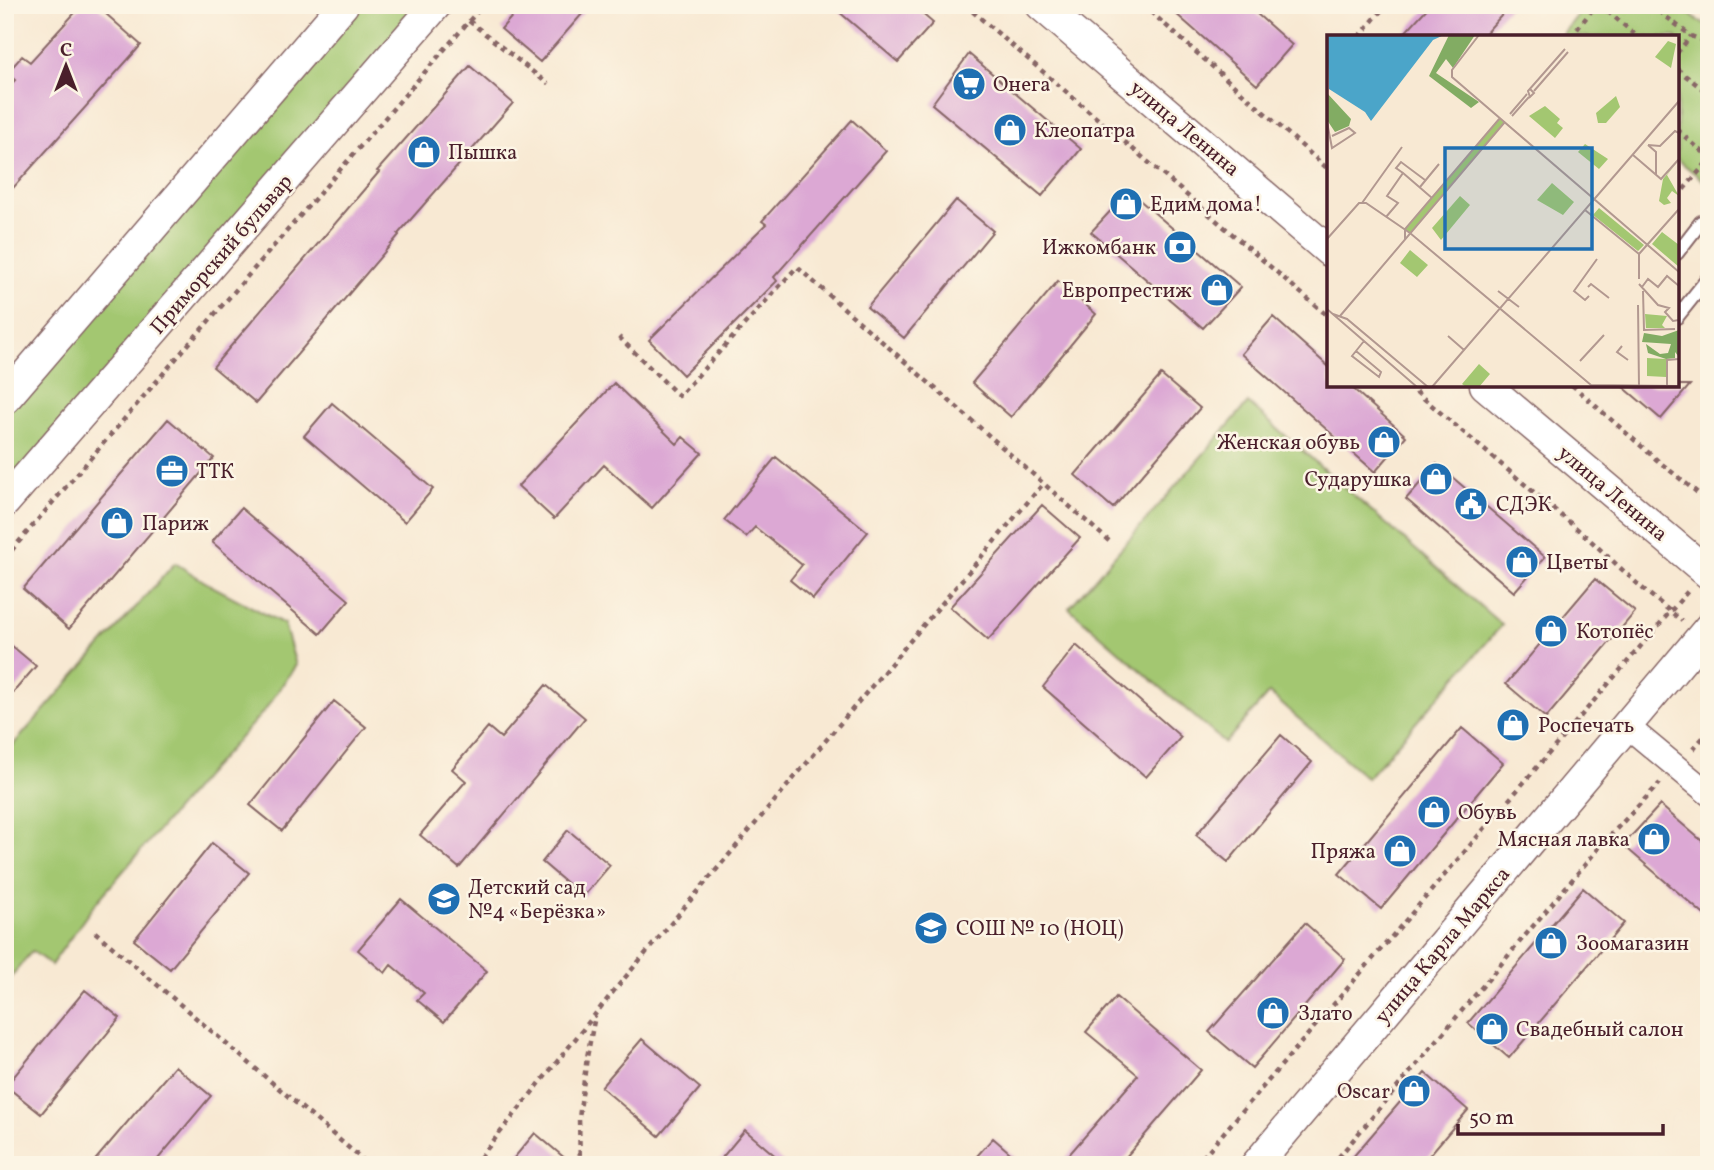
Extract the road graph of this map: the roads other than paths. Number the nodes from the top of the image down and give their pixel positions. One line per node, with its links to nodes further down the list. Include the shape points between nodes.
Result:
1 (343, 5): 10 (street)
2 (436, 5): 11 (street, Приморский бульвар)
3 (1041, 5): 5 (street, улица Ленина)
4 (1709, 228): 6 (lane, via 1701,222)
5 (1327, 249)
6 (1679, 250)
7 (1709, 278): 8 (lane)
8 (1679, 315)
9 (1487, 387): 12 (street, улица Ленина)
10 (5, 400)
11 (5, 502)
12 (1707, 573)
13 (1705, 633): 14 (street, улица Карла Маркса)
14 (1627, 726): 15 (street); 16 (street, улица Карла Маркса)
15 (1709, 794)
16 (1256, 1165)

